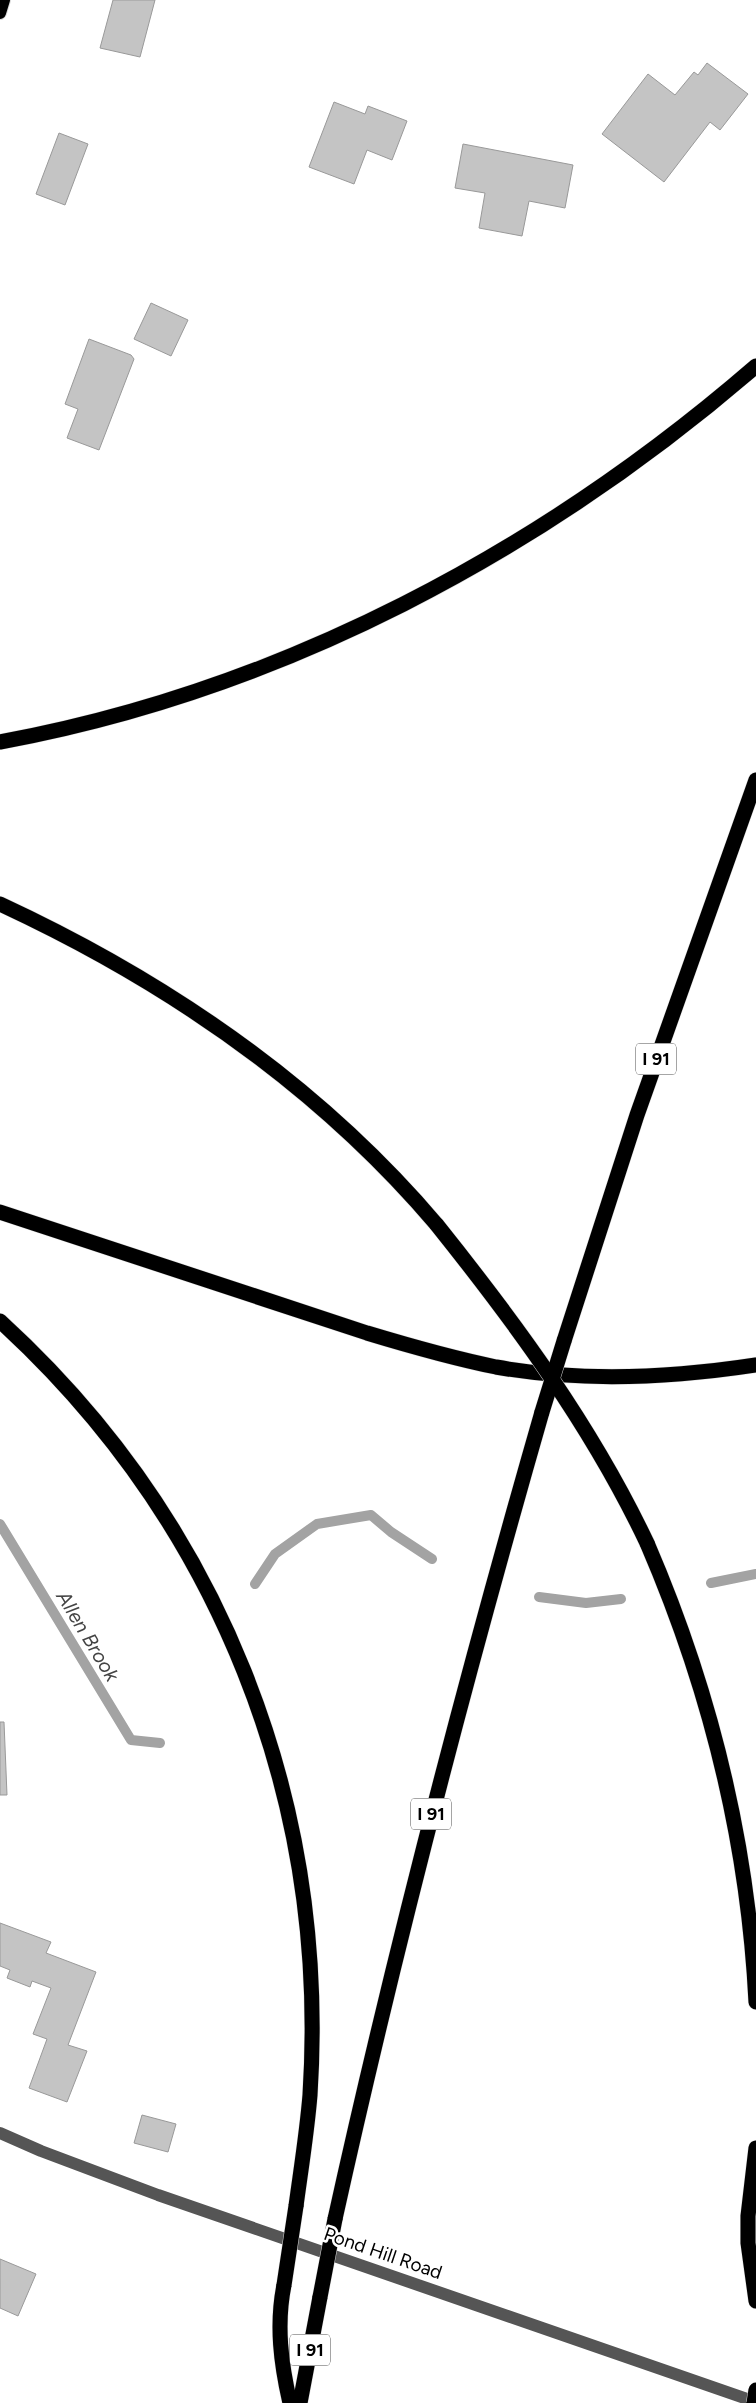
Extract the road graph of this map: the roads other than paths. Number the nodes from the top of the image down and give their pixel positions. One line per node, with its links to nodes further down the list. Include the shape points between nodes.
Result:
1 (4, 0): 2 (main road)
2 (0, 13)
3 (756, 366): 4 (highway, via 684,426 604,485 475,566 395,609 302,651 190,693 94,722)
4 (0, 742)
5 (756, 780): 17 (highway, I 91, bridge, via 637,1115 542,1412 488,1597 372,2053 335,2220)
6 (0, 904): 10 (highway, bridge, via 48,926 154,985 255,1054 355,1136 437,1225 563,1392 600,1452 648,1544 692,1658 713,1728 743,1868 752,1932)
7 (0, 1212): 9 (highway, via 368,1333 488,1365 599,1376 681,1373)
8 (0, 1321): 16 (highway, bridge, via 77,1399 120,1450 182,1543 218,1612 260,1713 283,1789 299,1867 311,2015 307,2128 280,2321 280,2344)
9 (756, 1365)
10 (756, 2002)
11 (0, 2132): 15 (street, Pond Hill Road, via 92,2171 186,2205)
12 (756, 2148): 13 (highway, via 748,2243)
13 (756, 2301)
14 (756, 2390): 15 (highway, bridge)
15 (755, 2402)
16 (290, 2403)
17 (300, 2403)

